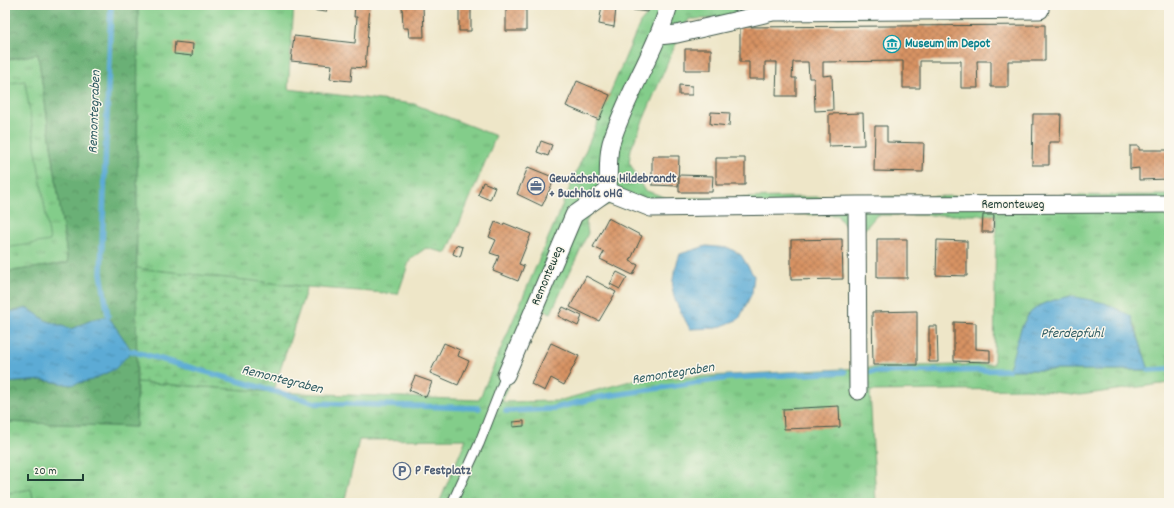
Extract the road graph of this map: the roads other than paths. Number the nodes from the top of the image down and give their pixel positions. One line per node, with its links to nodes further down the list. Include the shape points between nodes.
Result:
1 (669, 5): 5 (street)
2 (1040, 5): 4 (street, via 1040,10)
3 (773, 8): 4 (street); 5 (street, via 677,34)
4 (902, 8)
5 (659, 36): 6 (street, via 611,144)
6 (608, 191): 8 (street, Remonteweg, via 651,208); 9 (street, Remonteweg, via 574,215)
7 (1169, 204): 8 (street, Remonteweg)
8 (857, 205): 10 (street)
9 (506, 375): 11 (lane)
10 (858, 391)
11 (452, 503)

